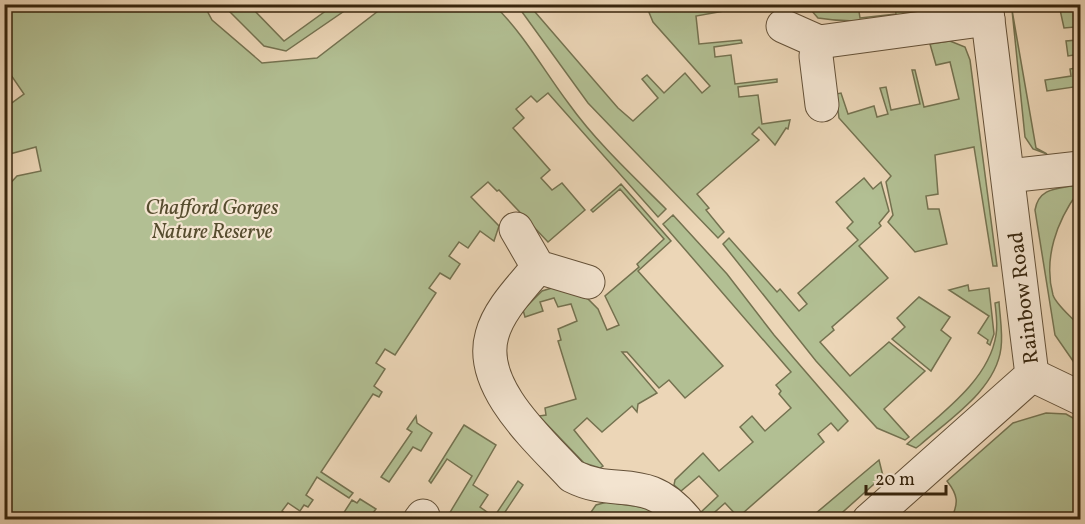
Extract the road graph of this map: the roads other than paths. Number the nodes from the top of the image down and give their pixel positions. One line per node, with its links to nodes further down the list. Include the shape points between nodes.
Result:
1 (987, 12): 3 (street); 6 (street, Rainbow Road)
2 (783, 26): 3 (street)
3 (819, 42): 4 (street, via 816,56)
4 (822, 105)
5 (1080, 168): 6 (street)
6 (1009, 176): 10 (street, Rainbow Road)
7 (516, 229): 8 (street)
8 (538, 267): 9 (street); 12 (street, via 502,313 492,335 492,371 507,402 572,476 585,482 645,489 668,500)
9 (588, 282)
10 (1032, 375): 11 (street); 13 (street, Rainbow Road)
11 (1080, 398)
12 (686, 519)
13 (869, 519)

